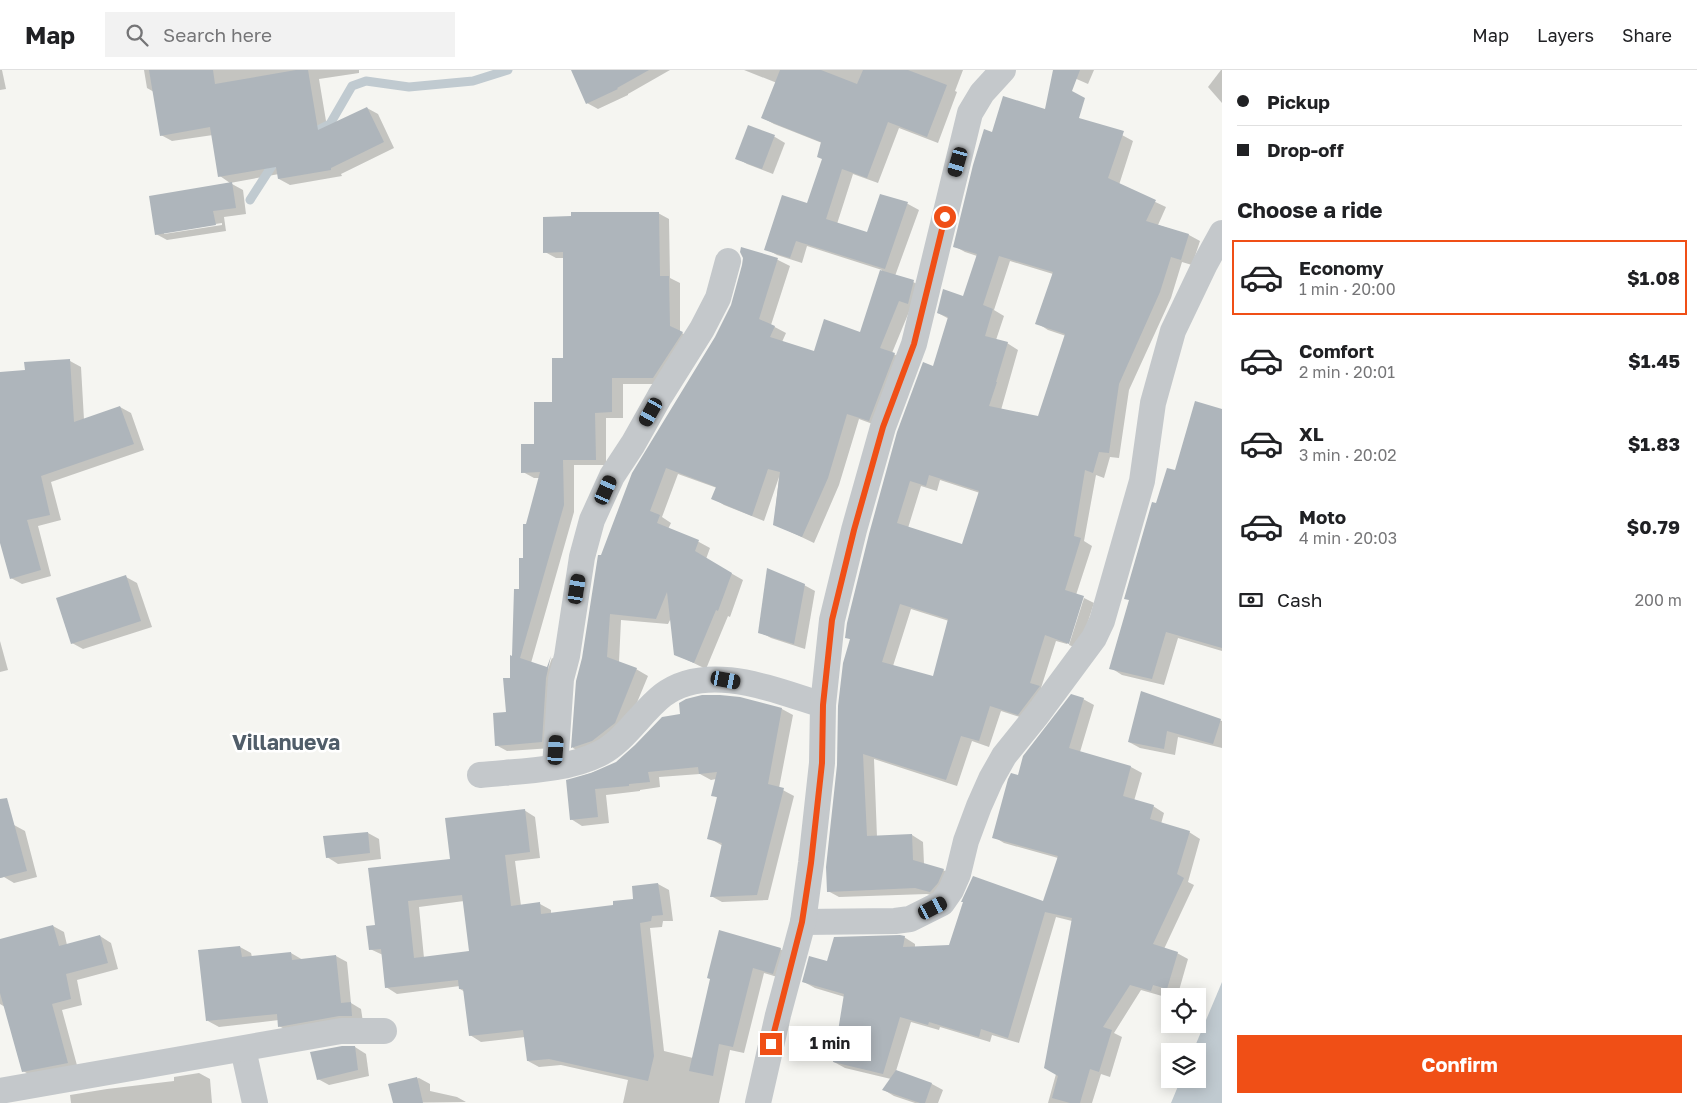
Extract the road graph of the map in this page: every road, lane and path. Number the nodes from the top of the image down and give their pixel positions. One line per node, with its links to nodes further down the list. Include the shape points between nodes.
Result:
1 (1003, 70): 4 (street, via 982,92 970,113 914,344 883,427 854,530 832,620)
2 (1222, 233): 7 (street, via 1173,331 1153,403 1142,481 1102,621 1094,638 995,771 966,841 951,890 942,903 910,919)
3 (728, 261): 5 (street, via 718,298 702,329 612,476 592,520 582,557 567,656 560,679)
4 (823, 705): 5 (street, via 755,685 700,679 663,695 602,753); 7 (street, via 822,763)
5 (555, 766): 6 (street)
6 (480, 775)
7 (802, 922): 12 (street)
8 (384, 1031): 9 (street, via 341,1031)
9 (243, 1049): 10 (street); 11 (street)
10 (0, 1091)
11 (255, 1103)
12 (758, 1103)

